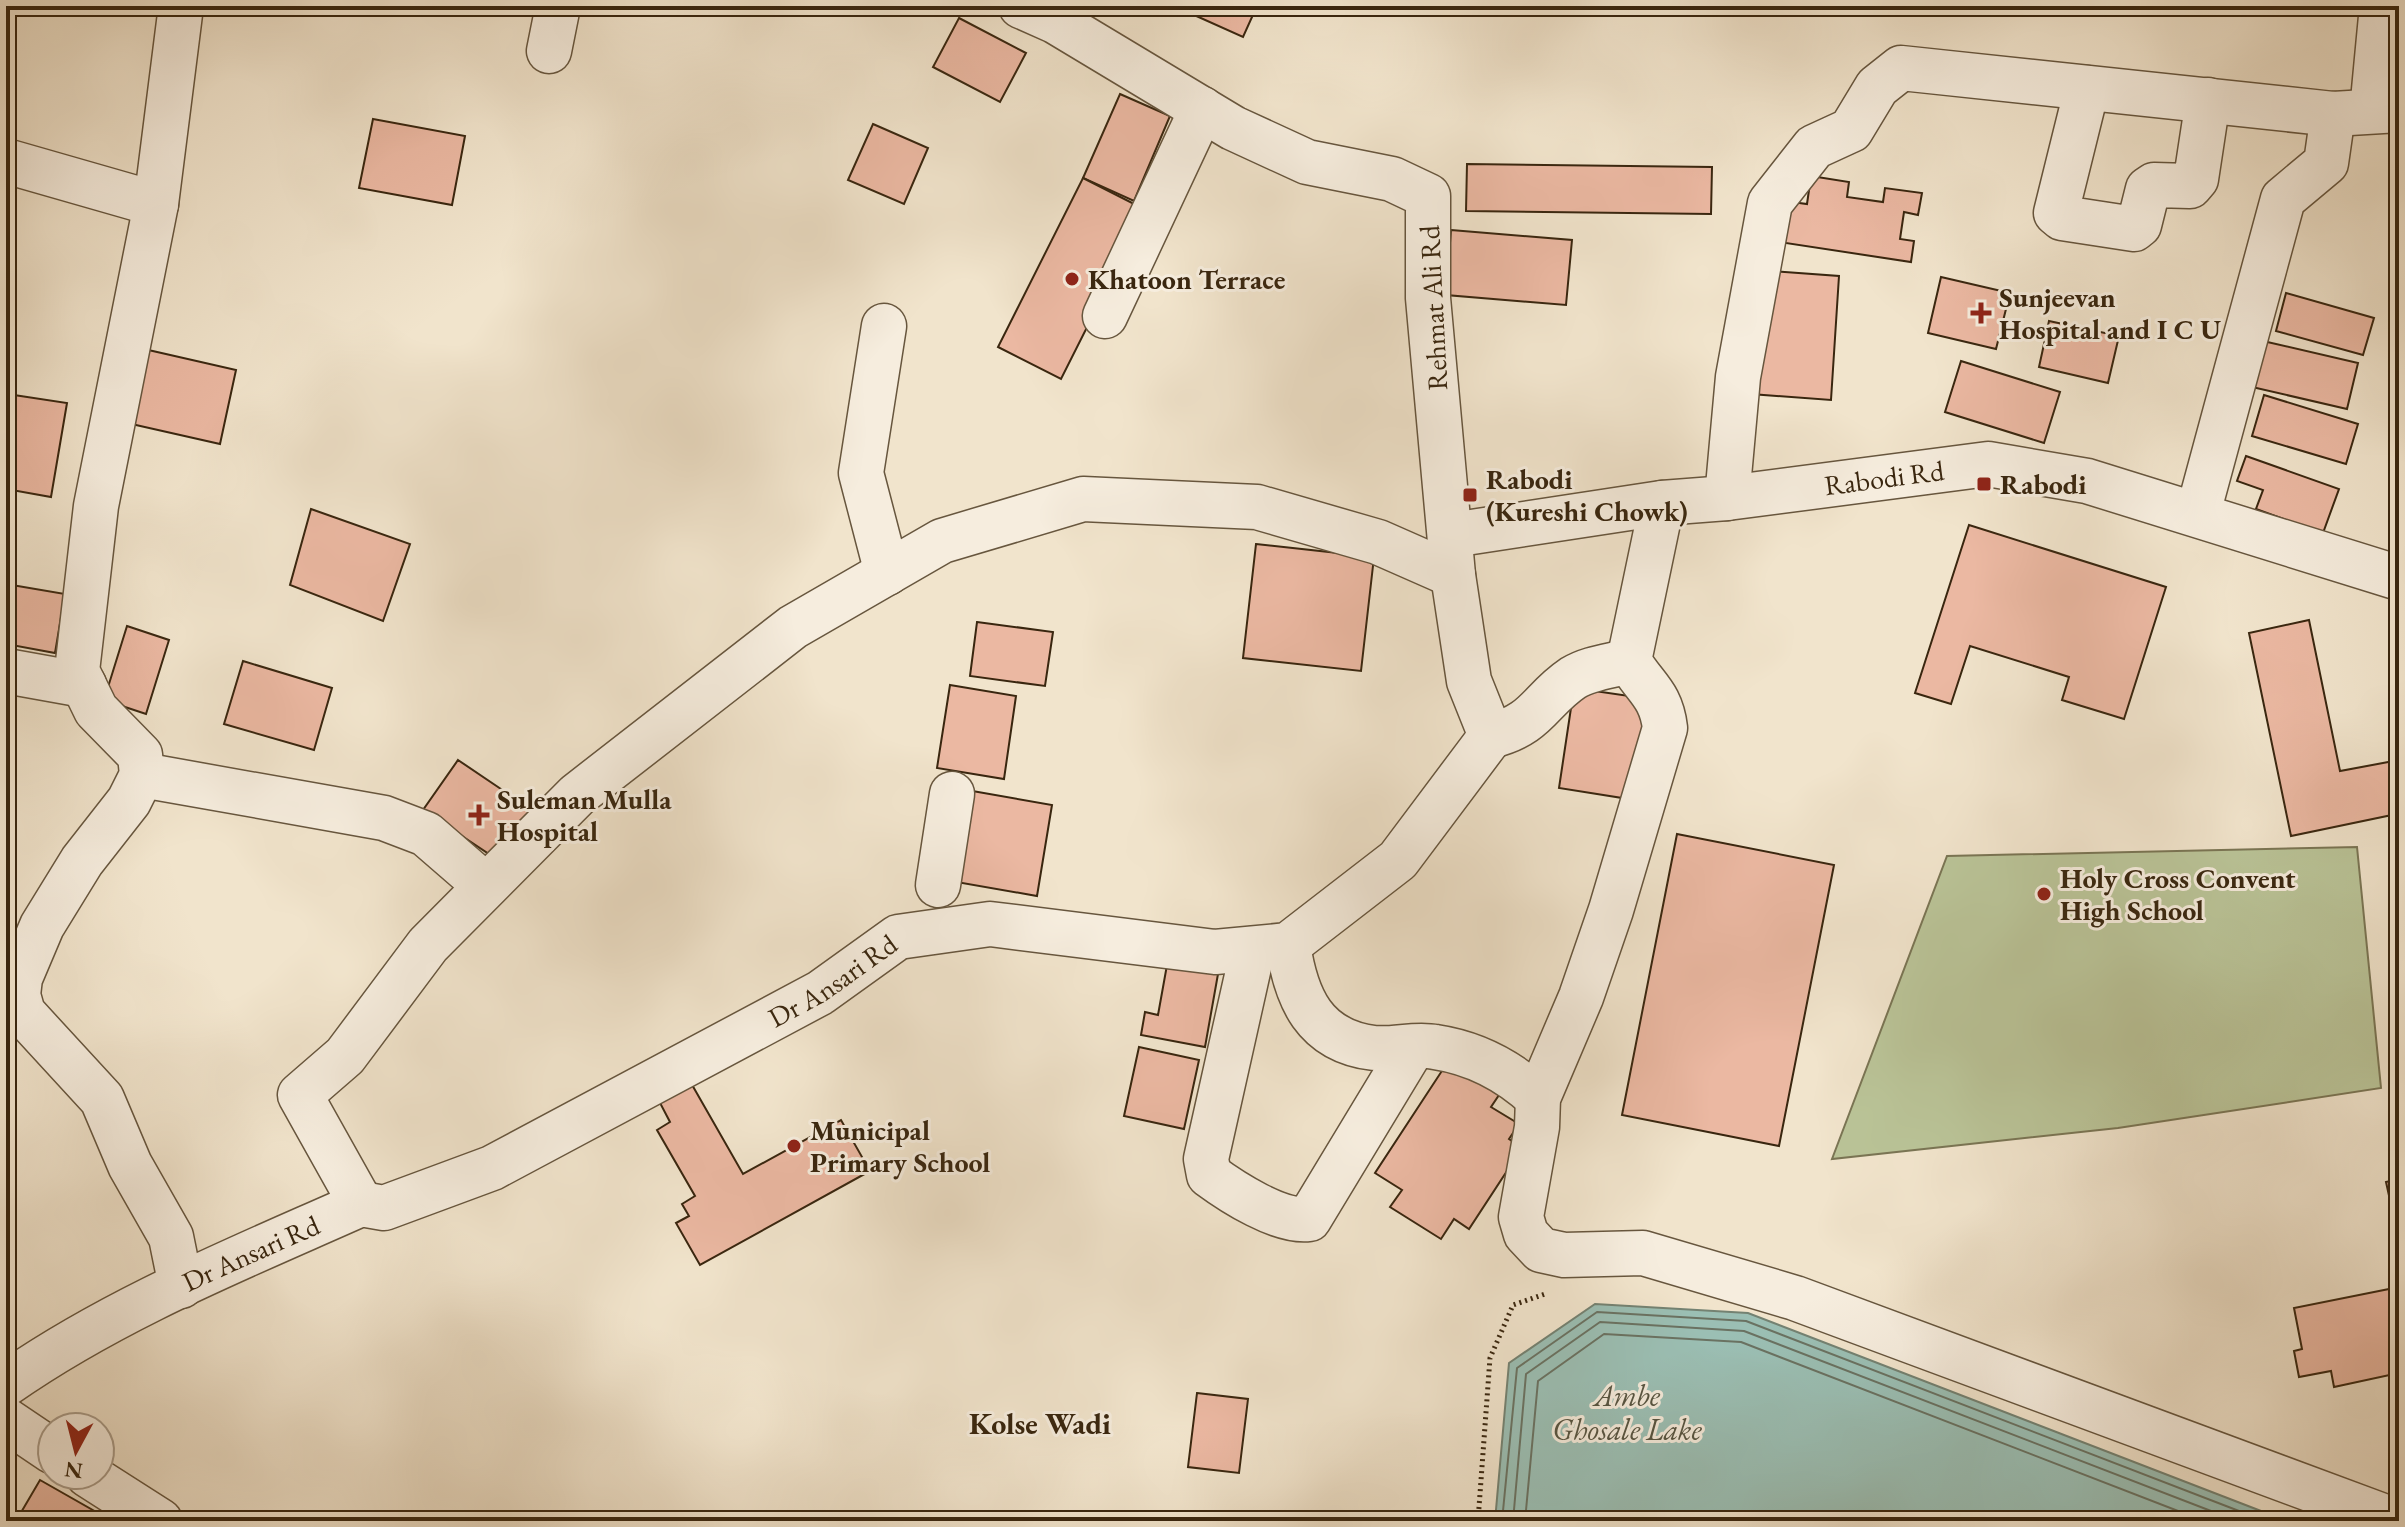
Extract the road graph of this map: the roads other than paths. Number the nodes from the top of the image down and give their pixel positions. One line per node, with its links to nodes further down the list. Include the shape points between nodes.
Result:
1 (181, 6): 11 (street)
2 (558, 6): 5 (street)
3 (1021, 6): 8 (street, Rehmat Ali Rd)
4 (2382, 6): 9 (street)
5 (549, 51)
6 (2087, 88): 7 (street); 7 (street, via 2056,213 2134,229 2148,189 2190,186 2196,179); 14 (street, via 1901,68 1877,87 1851,130 1814,147 1770,203 1738,377)
7 (2208, 100): 9 (street)
8 (1202, 109): 12 (street); 17 (street, Rehmat Ali Rd, via 1307,162 1392,179 1428,196 1428,298)
9 (2368, 112): 16 (street, via 2326,163 2283,199)
10 (6, 161): 11 (street)
11 (156, 204): 22 (street, via 96,506 77,671)
12 (1105, 316)
13 (884, 326): 18 (street, via 861,473)
14 (1727, 498): 15 (street, Rabodi Rd); 16 (street, Rabodi Rd, via 1988,464 2087,481)
15 (1662, 503): 17 (street, Rabodi Rd); 20 (street)
16 (2198, 513): 19 (street, Rabodi Rd)
17 (1452, 555): 18 (street, via 1378,542 1257,507 1083,499 942,541); 23 (street, via 1469,681)
18 (887, 573): 27 (street, via 793,627 589,786)
19 (2399, 578)
20 (1629, 661): 23 (street, via 1574,677 1515,730); 30 (street, via 1655,693 1665,728 1611,910)
21 (6, 671): 22 (street)
22 (84, 685): 24 (street, via 96,710 140,755)
23 (1491, 736): 28 (street, via 1398,860)
24 (142, 775): 27 (street, via 384,818 426,834); 32 (street, via 42,926 18,995 23,1013 102,1099 130,1165 171,1237)
25 (952, 794): 26 (street)
26 (938, 885)
27 (486, 886): 31 (street, via 428,945 345,1056 300,1095)
28 (1270, 947): 29 (street, via 1305,1007 1331,1033 1374,1048); 29 (street, via 1206,1159 1209,1175 1229,1190 1295,1221 1309,1219); 31 (street, Dr Ansari Rd, via 1215,952 990,924 898,937 820,993 492,1168 384,1208)
29 (1413, 1047): 30 (street, via 1476,1056)
30 (1538, 1098): 38 (street, via 1521,1217 1526,1234 1541,1250 1564,1255 1643,1253 1795,1298)
31 (361, 1204): 32 (street, Dr Ansari Rd)
32 (181, 1286): 33 (street, Dr Ansari Rd, via 43,1358)
33 (6, 1384)
34 (6, 1420): 35 (street)
35 (36, 1440)
36 (113, 1491): 37 (street)
37 (160, 1521)
38 (2396, 1521)

